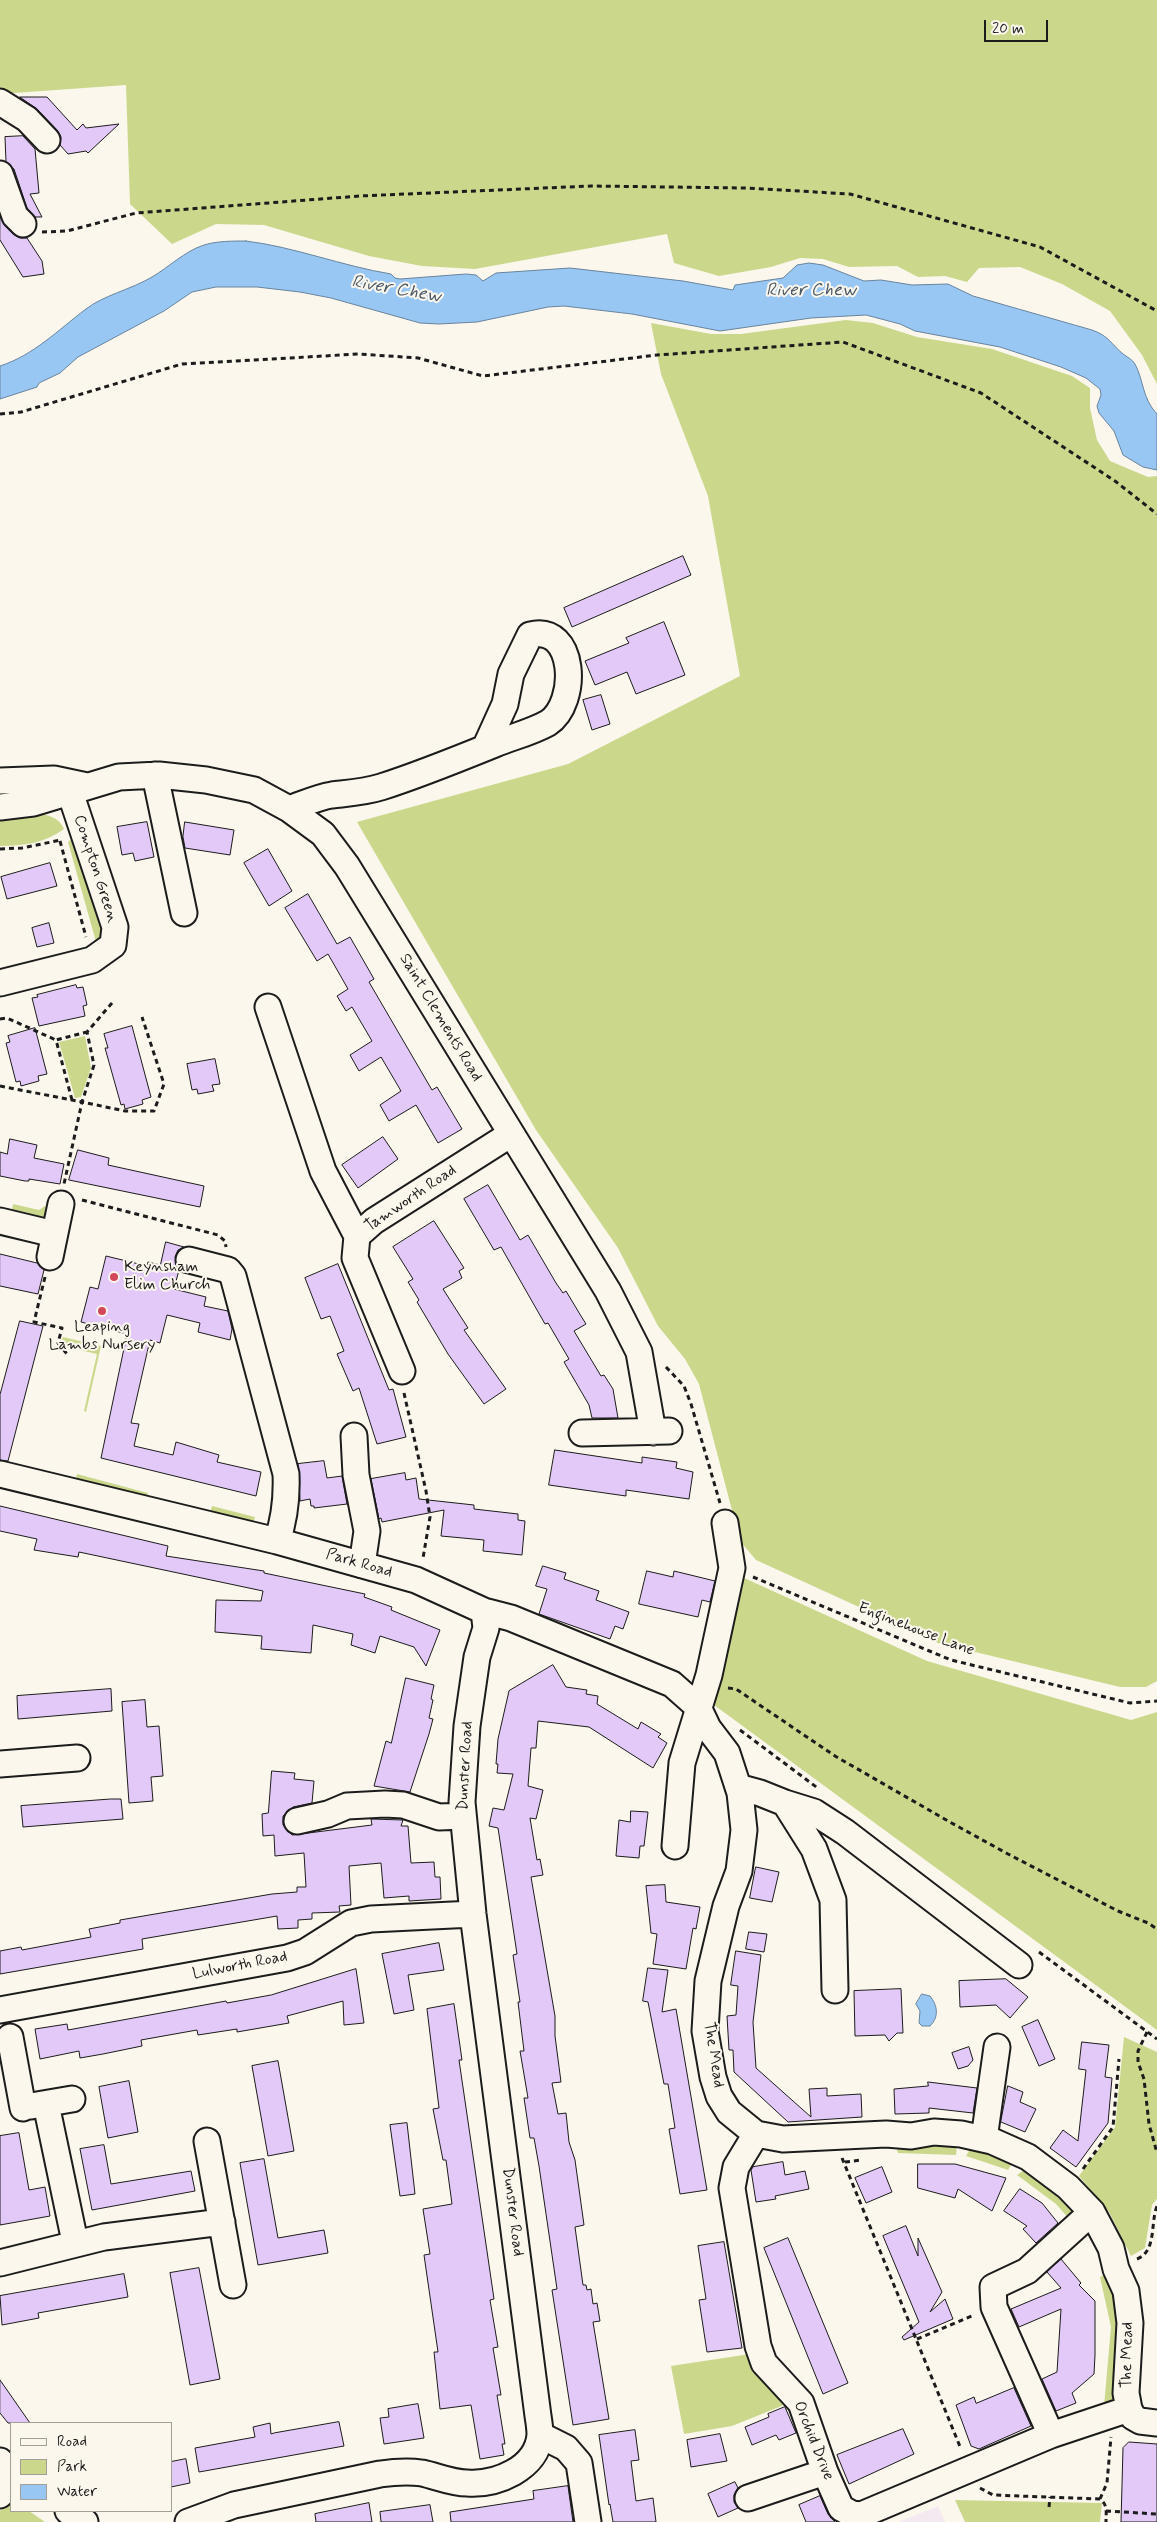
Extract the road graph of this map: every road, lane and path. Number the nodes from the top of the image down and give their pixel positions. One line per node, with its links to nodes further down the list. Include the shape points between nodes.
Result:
1 (0, 102): 2 (street, via 27,119)
2 (47, 140)
3 (0, 174): 4 (street, via 15,216)
4 (23, 224): 5 (path, via 46,233 136,213 360,196 591,186 746,188 850,194 1040,247)
5 (1157, 311)
6 (0, 414): 7 (path, via 21,412 182,364 358,354 418,358 483,376 657,355 843,342 980,393 1115,481)
7 (1157, 514)
8 (485, 748): 13 (street, via 381,787 355,794 331,795)
9 (155, 775): 11 (street, Saint Clements Road, via 119,776); 13 (street, Saint Clements Road, via 206,780 254,790); 17 (street)
10 (0, 781): 11 (street, Saint Clements Road, via 54,779)
11 (78, 789): 12 (street, Saint Clements Road, via 33,803); 14 (street, Compton Green)
12 (0, 807)
13 (289, 809): 29 (street, Saint Clements Road, via 322,834 347,866)
14 (78, 817): 15 (path); 18 (street, Compton Green, via 115,927 113,945)
15 (60, 841): 16 (path); 18 (path)
16 (0, 849)
17 (184, 912)
18 (92, 960): 19 (street, Compton Green)
19 (0, 983)
20 (112, 1003): 24 (path)
21 (268, 1007): 32 (street, via 323,1171)
22 (142, 1018): 28 (path, via 164,1084 154,1111 125,1111)
23 (0, 1019): 25 (path, via 7,1018)
24 (87, 1032): 25 (path); 28 (path, via 94,1065)
25 (56, 1040): 27 (path)
26 (0, 1086): 27 (path)
27 (72, 1100): 28 (path)
28 (82, 1102): 30 (path)
29 (511, 1134): 32 (street, Tamworth Road, via 374,1221); 38 (street, Saint Clements Road, via 608,1291 639,1352 661,1431)
30 (62, 1199): 33 (street); 35 (path, via 218,1235 225,1241)
31 (0, 1221): 33 (street)
32 (357, 1236): 37 (street, Tamworth Road, via 355,1258)
33 (52, 1245): 36 (path, via 34,1322 62,1328 58,1343)
34 (189, 1260): 35 (street)
35 (228, 1270): 42 (street, via 233,1276 286,1474 284,1522)
36 (67, 1354)
37 (402, 1370): 45 (path, via 430,1517)
38 (582, 1433)
39 (354, 1436): 43 (street, via 356,1475 367,1531)
40 (0, 1474): 42 (street, Park Road)
41 (726, 1524): 44 (street)
42 (277, 1541): 43 (street, Park Road)
43 (362, 1565): 45 (street, Park Road)
44 (732, 1568): 47 (street); 48 (path, Enginehouse Lane, via 951,1660 1130,1703)
45 (416, 1580): 46 (street, Park Road)
46 (484, 1611): 47 (street, Park Road, via 511,1618); 53 (street, Dunster Road, via 486,1628 477,1657 467,1726)
47 (702, 1696): 51 (street, The Mead, via 708,1728 727,1753); 55 (street, via 682,1763); 57 (path, via 736,1689 835,1756 948,1821)
48 (1157, 1701)
49 (77, 1758): 50 (street)
50 (0, 1764)
51 (738, 1787): 52 (street); 67 (street, The Mead, via 744,1830 739,1872 726,1906 708,1981 705,2031 713,2077 720,2096 729,2112)
52 (784, 1803): 58 (street, via 814,1812 845,1832); 59 (street, via 814,1849 833,1900)
53 (463, 1816): 54 (street, via 438,1817 403,1805 385,1804 347,1806); 56 (street, Dunster Road)
54 (297, 1821)
55 (675, 1846)
56 (473, 1914): 60 (street, Lulworth Road, via 371,1919 351,1923 305,1952 287,1958); 86 (street, Dunster Road)
57 (1157, 1929)
58 (1019, 1965)
59 (835, 1990)
60 (0, 2010)
61 (1147, 2032): 71 (path, via 1138,2051 1138,2062)
62 (10, 2037): 66 (street)
63 (997, 2047): 69 (street)
64 (1119, 2060): 74 (path, via 1112,2128)
65 (72, 2099): 66 (street)
66 (28, 2107): 78 (street)
67 (756, 2134): 68 (street, The Mead, via 783,2139); 92 (street, Orchid Drive, via 736,2167 732,2188 758,2346 764,2363 802,2403)
68 (827, 2138): 69 (street, The Mead, via 886,2134 911,2136 934,2132); 73 (path)
69 (984, 2139): 74 (street, The Mead, via 1028,2157)
70 (207, 2141): 77 (street)
71 (1157, 2153)
72 (869, 2160): 73 (path)
73 (845, 2162): 83 (path)
74 (1069, 2188): 76 (street, The Mead)
75 (1157, 2206): 80 (path, via 1148,2253)
76 (1092, 2212): 80 (street, The Mead, via 1111,2248); 82 (street, via 1027,2271 992,2286)
77 (222, 2222): 78 (street); 81 (street)
78 (75, 2242): 79 (street)
79 (0, 2262)
80 (1116, 2269): 84 (street, The Mead, via 1126,2291 1130,2323 1126,2393)
81 (233, 2285)
82 (994, 2307): 83 (path); 87 (street)
83 (917, 2340): 90 (path)
84 (1129, 2409): 85 (street, The Mead, via 1140,2421); 87 (street, Orchid Drive)
85 (1157, 2423)
86 (540, 2435): 103 (street, via 536,2449 520,2469 499,2480 466,2484 419,2473 380,2474 234,2505); 104 (street, via 566,2448 579,2463)
87 (1052, 2435): 90 (street, Orchid Drive)
88 (1112, 2440): 97 (path, via 1107,2483)
89 (0, 2461): 91 (street)
90 (970, 2469): 92 (street, Orchid Drive, via 861,2515 841,2508); 95 (path, via 983,2491 993,2495)
91 (10, 2470)
92 (825, 2472): 96 (street)
93 (10, 2483): 94 (street)
94 (0, 2495)
95 (1050, 2496): 97 (path); 98 (path)
96 (748, 2498)
97 (1100, 2499): 100 (path, via 1105,2503)
98 (1049, 2507)
99 (70, 2512): 102 (street)
100 (1106, 2512): 101 (path); 105 (path)
101 (1157, 2514)
102 (85, 2522)
103 (188, 2522)
104 (588, 2522)
105 (1106, 2522)

